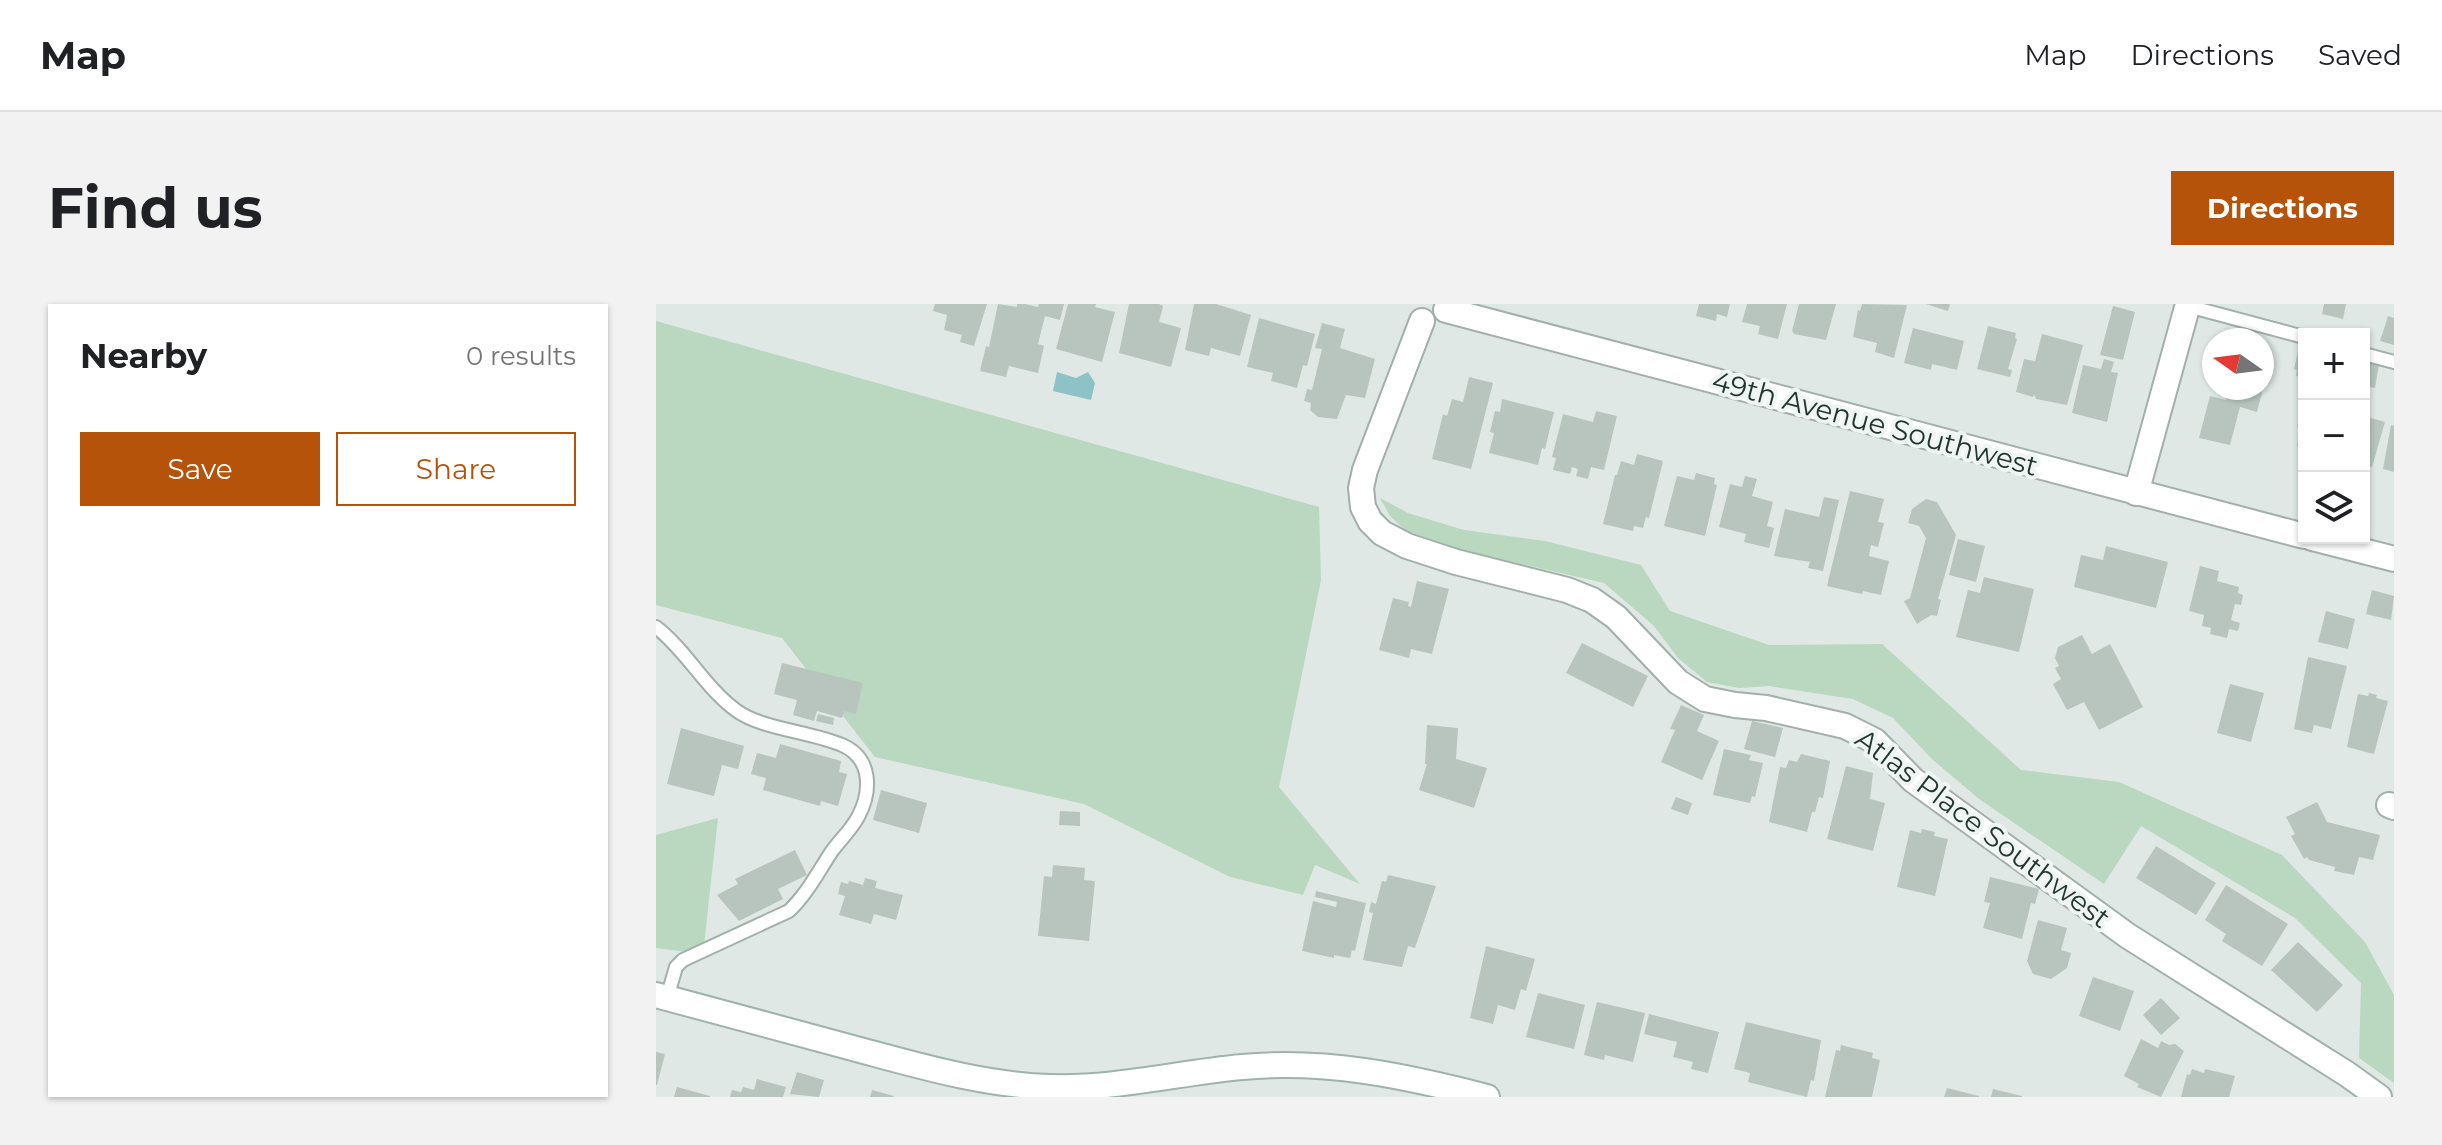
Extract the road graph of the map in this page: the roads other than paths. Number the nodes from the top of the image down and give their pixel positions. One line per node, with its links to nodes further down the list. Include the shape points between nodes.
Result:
1 (2185, 305): 4 (lane); 7 (street)
2 (1446, 307): 3 (street, via 1436,322); 7 (street, 49th Avenue Southwest)
3 (1416, 313): 14 (street, Atlas Place Southwest, via 1361,488 1363,507 1382,533 1456,562 1592,600 1616,617 1678,682 1705,699 1845,726 1875,741 1913,780 2128,936)
4 (2298, 335)
5 (2370, 356): 6 (lane)
6 (2394, 362)
7 (2136, 493): 8 (street, 49th Avenue Southwest)
8 (2298, 534)
9 (2335, 544): 10 (street)
10 (2394, 559)
11 (656, 627): 12 (lane, via 739,712 843,745 860,758 868,790 856,820 799,902 683,960)
12 (662, 996): 13 (street, via 986,1081 1050,1087 1130,1084 1242,1067 1303,1065 1414,1078)
13 (1487, 1097)
14 (2379, 1097)

